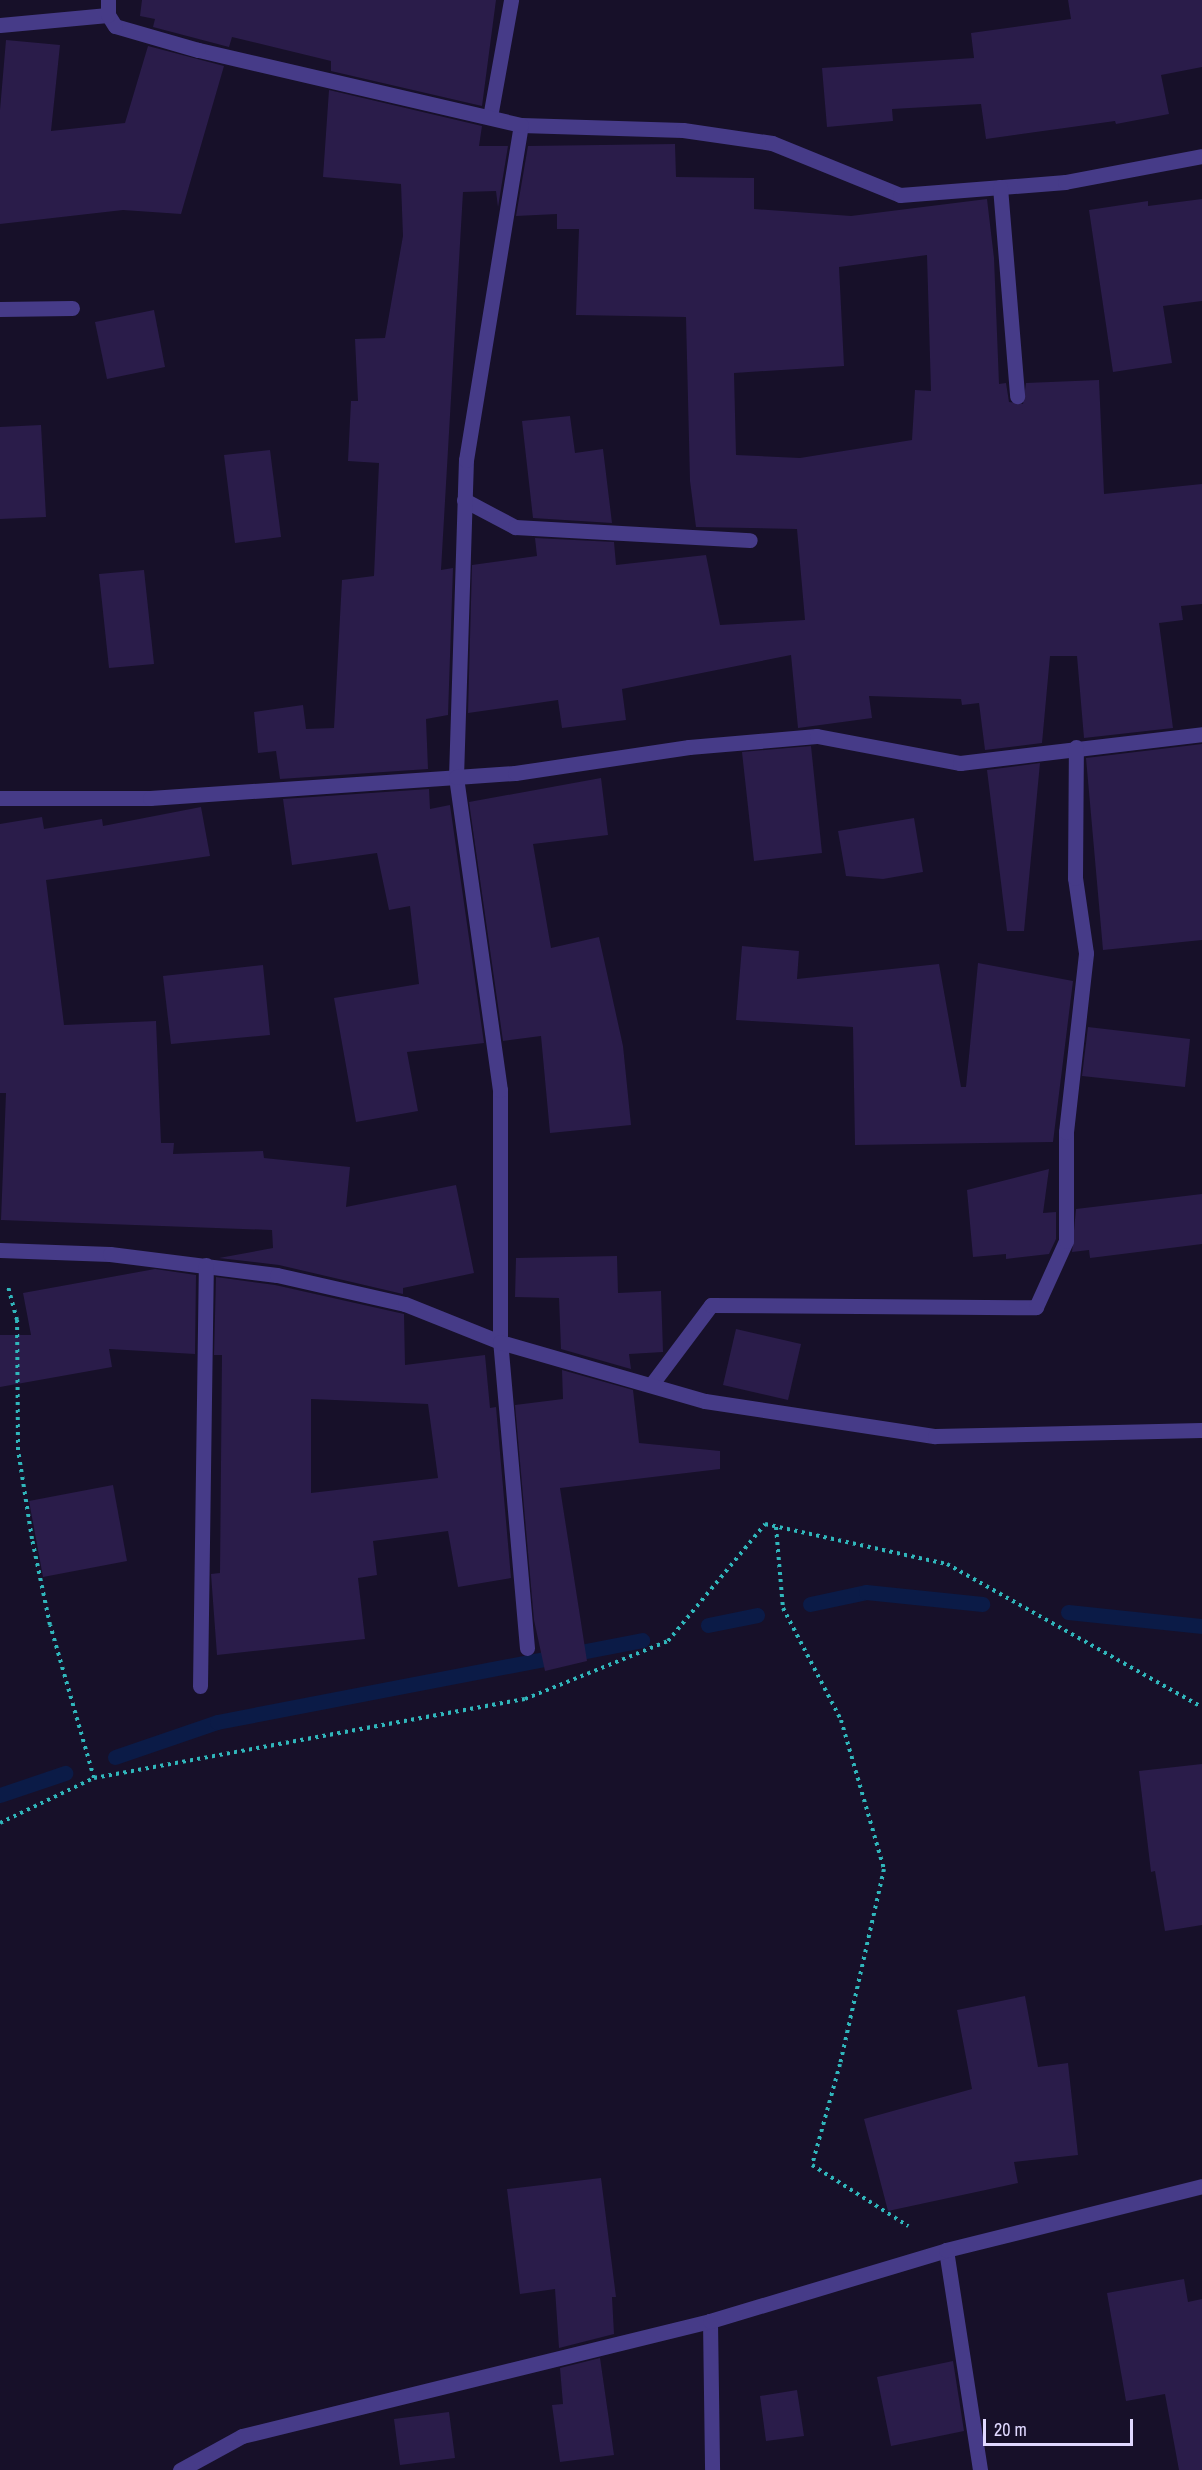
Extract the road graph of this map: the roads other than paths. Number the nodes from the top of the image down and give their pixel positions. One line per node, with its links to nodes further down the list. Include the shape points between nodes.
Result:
1 (511, 0): 4 (street)
2 (108, 7): 3 (street); 4 (street, via 115,26 198,50)
3 (0, 25)
4 (490, 117): 5 (street)
5 (521, 125): 7 (street, via 683,130 772,143 900,195); 11 (street, via 465,460)
6 (1202, 156): 7 (street, via 1065,182)
7 (1000, 187): 10 (street)
8 (72, 308): 9 (street)
9 (0, 309)
10 (1017, 396)
11 (464, 501): 12 (street, via 515,527); 15 (street)
12 (750, 540)
13 (1202, 734): 14 (street)
14 (1076, 747): 15 (street, via 960,763 817,736 689,747 515,773); 20 (street, via 1075,878 1086,953 1065,1132 1066,1242 1036,1307 711,1305)
15 (456, 777): 16 (street, via 150,798); 19 (street, via 500,1090)
16 (0, 798)
17 (0, 1250): 18 (street, via 110,1254)
18 (206, 1265): 19 (street, via 277,1275 405,1304); 23 (street)
19 (500, 1342): 20 (street); 22 (street)
20 (651, 1385): 21 (street, via 705,1401 935,1436)
21 (1202, 1430)
22 (527, 1648)
23 (200, 1686)
24 (1202, 2186): 25 (street)
25 (946, 2250): 26 (street); 29 (street)
26 (710, 2321): 27 (street, via 242,2436); 28 (street)
27 (180, 2470)
28 (712, 2470)
29 (980, 2470)

